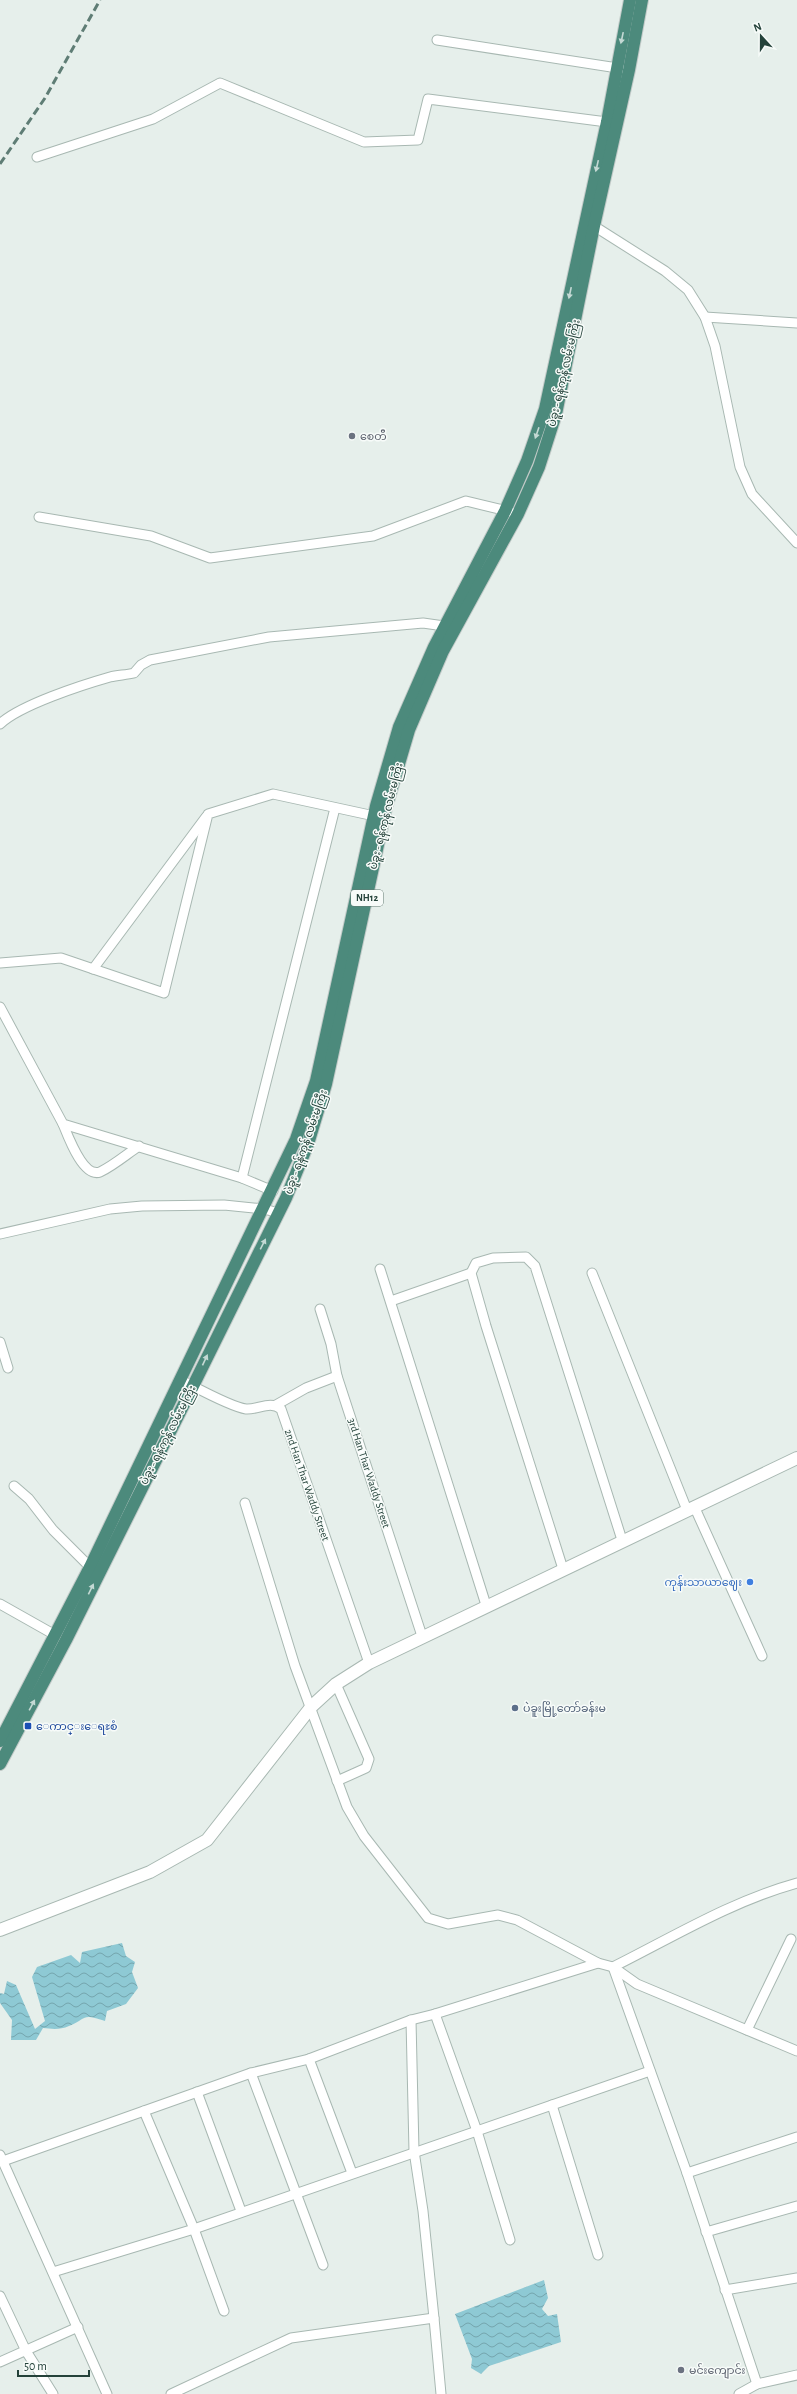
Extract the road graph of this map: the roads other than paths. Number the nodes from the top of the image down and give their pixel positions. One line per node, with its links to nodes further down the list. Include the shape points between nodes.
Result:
1 (630, 0): 4 (highway, ပဲခူး - ရန်ကုန် လမ်းမကြီး / NH12, one-way to 4)
2 (642, 0): 5 (highway, ပဲခူး - ရန်ကုန် လမ်းမကြီး / NH12)
3 (437, 40): 4 (street)
4 (616, 68): 5 (street); 6 (highway, ပဲခူး - ရန်ကုန် လမ်းမကြီး / NH12)
5 (629, 70): 8 (highway, ပဲခူး - ရန်ကုန် လမ်းမကြီး / NH12)
6 (607, 122): 7 (street, via 428,99 418,140 364,142 220,83 153,119); 8 (highway, ပဲခူး - ရန်ကုန် လမ်းမကြီး / NH12, one-way to 8)
7 (38, 157)
8 (589, 225): 9 (street, via 665,271 688,290); 11 (highway, ပဲခူး - ရန်ကုန် လမ်းမကြီး / NH12, one-way to 11, via 545,409 527,461); 12 (highway, ပဲခူး - ရန်ကုန် လမ်းမကြီး / NH12, via 556,414 539,467)
9 (705, 317): 10 (street); 14 (street, via 715,346 740,467 752,494)
10 (797, 323)
11 (505, 510): 12 (street); 13 (street, via 466,501 374,536 210,558 151,536); 15 (highway, ပဲခူး - ရန်ကုန် လမ်းမကြီး / NH12)
12 (518, 514): 19 (highway, ပဲခူး - ရန်ကုန် လမ်းမကြီး / NH12, via 443,651 409,730)
13 (39, 517)
14 (797, 543)
15 (444, 626): 16 (street, via 424,623 293,633 150,660 141,664 134,673 112,676 34,704 9,715); 19 (highway, ပဲခူး - ရန်ကုန် လမ်းမကြီး / NH12, via 399,726)
16 (0, 724)
17 (335, 808): 18 (street, via 273,794); 19 (street); 25 (street)
18 (208, 814): 21 (street); 21 (street, via 164,993)
19 (379, 817): 26 (highway, ပဲခူး - ရန်ကုန် လမ်းမကြီး / NH12, via 316,1081 296,1139); 28 (highway, ပဲခူး - ရန်ကုန် လမ်းမကြီး / NH12, via 326,1084 308,1144)
20 (0, 963): 21 (street, via 61,958)
21 (93, 969)
22 (0, 1007): 23 (street)
23 (62, 1124): 24 (street); 24 (street, via 84,1166 90,1172 99,1172)
24 (139, 1146): 25 (street)
25 (242, 1178): 26 (street)
26 (273, 1191): 27 (highway, ပဲခူး - ရန်ကုန် လမ်းမကြီး / NH12)
27 (264, 1209): 28 (street); 29 (street, via 224,1205 110,1209); 38 (highway, ပဲခူး - ရန်ကုန် လမ်းမကြီး / NH12)
28 (278, 1213): 39 (highway, ပဲခူး - ရန်ကုန် လမ်းမကြီး / NH12, one-way to 28)
29 (0, 1234)
30 (380, 1269): 33 (street)
31 (471, 1273): 33 (street); 45 (street, via 476,1263 493,1258 526,1257 535,1266); 47 (street)
32 (592, 1273): 44 (street)
33 (390, 1301): 49 (street)
34 (320, 1309): 37 (street, 3rd Han Thar Waddy Street, via 331,1344)
35 (0, 1342): 36 (street)
36 (8, 1368)
37 (337, 1376): 40 (street, via 306,1388); 51 (street, 3rd Han Thar Waddy Street)
38 (181, 1380): 39 (street); 46 (highway, ပဲခူး - ရန်ကုန် လမ်းမကြီး / NH12)
39 (193, 1386): 40 (street, via 243,1408); 57 (highway, ပဲခူး - ရန်ကုန် လမ်းမကြီး / NH12, one-way to 39, via 66,1640)
40 (276, 1405): 53 (street, 2nd Han Thar Waddy Street, via 281,1409)
41 (797, 1458): 44 (street)
42 (14, 1486): 46 (street, via 29,1499 53,1530)
43 (245, 1503): 55 (street, via 295,1666)
44 (691, 1508): 45 (street); 52 (street)
45 (622, 1540): 47 (street)
46 (90, 1567): 50 (highway, ပဲခူး - ရန်ကုန် လမ်းမကြီး / NH12)
47 (563, 1569): 49 (street)
48 (0, 1604): 50 (street)
49 (486, 1605): 51 (street)
50 (55, 1635): 56 (highway, ပဲခူး - ရန်ကုန် လမ်းမကြီး / NH12)
51 (422, 1636): 53 (street)
52 (762, 1656)
53 (369, 1663): 54 (street)
54 (336, 1684): 55 (street); 58 (street, via 369,1759 366,1768)
55 (312, 1706): 58 (street); 60 (street, via 207,1840 150,1872)
56 (0, 1741)
57 (0, 1764)
58 (337, 1781): 62 (street, via 347,1807 364,1836 428,1918 448,1924 498,1915 517,1920)
59 (797, 1883): 63 (street, via 770,1890 743,1902)
60 (0, 1930)
61 (791, 1939): 66 (street)
62 (598, 1962): 63 (street); 64 (street)
63 (613, 1967): 66 (street, via 637,1984); 69 (street)
64 (435, 2014): 65 (street); 74 (street)
65 (411, 2020): 68 (street); 76 (street)
66 (747, 2030): 67 (street)
67 (797, 2051)
68 (309, 2059): 70 (street); 78 (street)
69 (650, 2070): 72 (street); 79 (street)
70 (251, 2073): 71 (street); 80 (street)
71 (197, 2092): 73 (street); 82 (street)
72 (552, 2104): 74 (street); 86 (street)
73 (144, 2111): 77 (street); 83 (street)
74 (477, 2131): 76 (street); 85 (street)
75 (797, 2137): 79 (street)
76 (414, 2151): 78 (street); 93 (street)
77 (2, 2158): 88 (street)
78 (352, 2173): 80 (street)
79 (687, 2173): 84 (street)
80 (296, 2192): 82 (street); 87 (street)
81 (797, 2206): 84 (street)
82 (241, 2211): 83 (street)
83 (194, 2229): 88 (street); 92 (street)
84 (706, 2232): 90 (street)
85 (510, 2240)
86 (598, 2255)
87 (323, 2265)
88 (53, 2272): 94 (street)
89 (797, 2278): 90 (street)
90 (725, 2290): 98 (street)
91 (0, 2296): 95 (street)
92 (224, 2311)
93 (434, 2318): 101 (street, via 292,2338); 102 (street)
94 (78, 2327): 95 (street); 100 (street)
95 (26, 2350): 96 (street); 99 (street)
96 (0, 2362)
97 (797, 2375): 98 (street)
98 (757, 2384): 103 (street)
99 (53, 2394)
100 (107, 2394)
101 (170, 2394)
102 (441, 2394)
103 (739, 2394)

